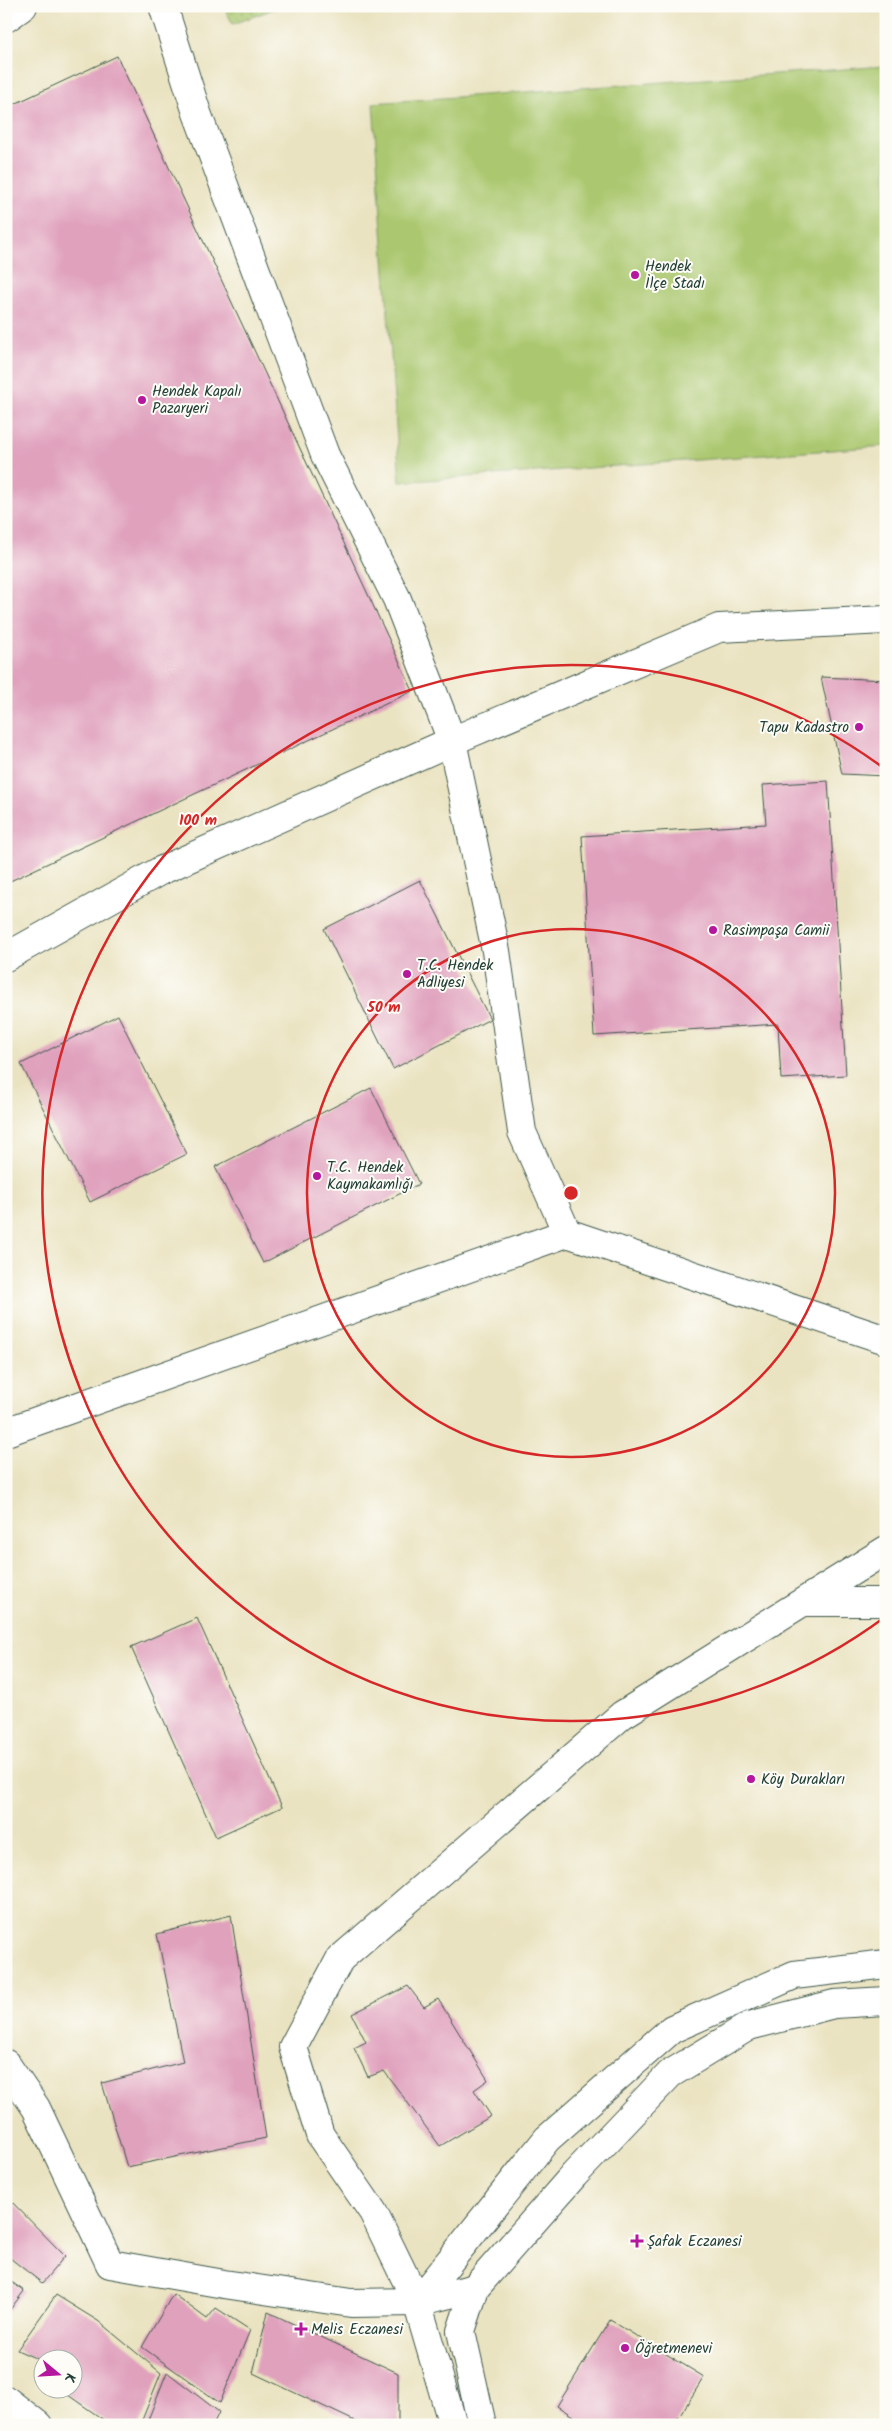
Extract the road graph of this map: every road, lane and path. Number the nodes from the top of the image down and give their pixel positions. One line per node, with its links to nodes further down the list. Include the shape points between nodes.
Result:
1 (23, 6): 3 (street)
2 (163, 6): 5 (street, via 197,114 325,455 397,598)
3 (6, 18)
4 (886, 620): 5 (street, via 719,628)
5 (452, 741): 6 (street, via 160,871); 7 (street, via 496,951 522,1132)
6 (6, 957)
7 (567, 1233): 8 (street); 9 (street)
8 (886, 1340)
9 (6, 1432)
10 (886, 1550): 11 (street)
11 (807, 1602): 12 (street); 17 (street, via 622,1715 340,1959 293,2048 320,2135 373,2212)
12 (886, 1602)
13 (886, 1964): 17 (street, via 794,1975 672,2029 547,2139)
14 (886, 2001): 16 (street, via 834,2004 749,2026 670,2074 574,2175)
15 (6, 2064): 17 (street, via 36,2108 110,2264 350,2303)
16 (475, 2288): 17 (street); 21 (street, via 461,2331)
17 (418, 2302): 20 (street)
18 (6, 2400): 19 (street)
19 (38, 2425)
20 (453, 2425)
21 (482, 2425)

